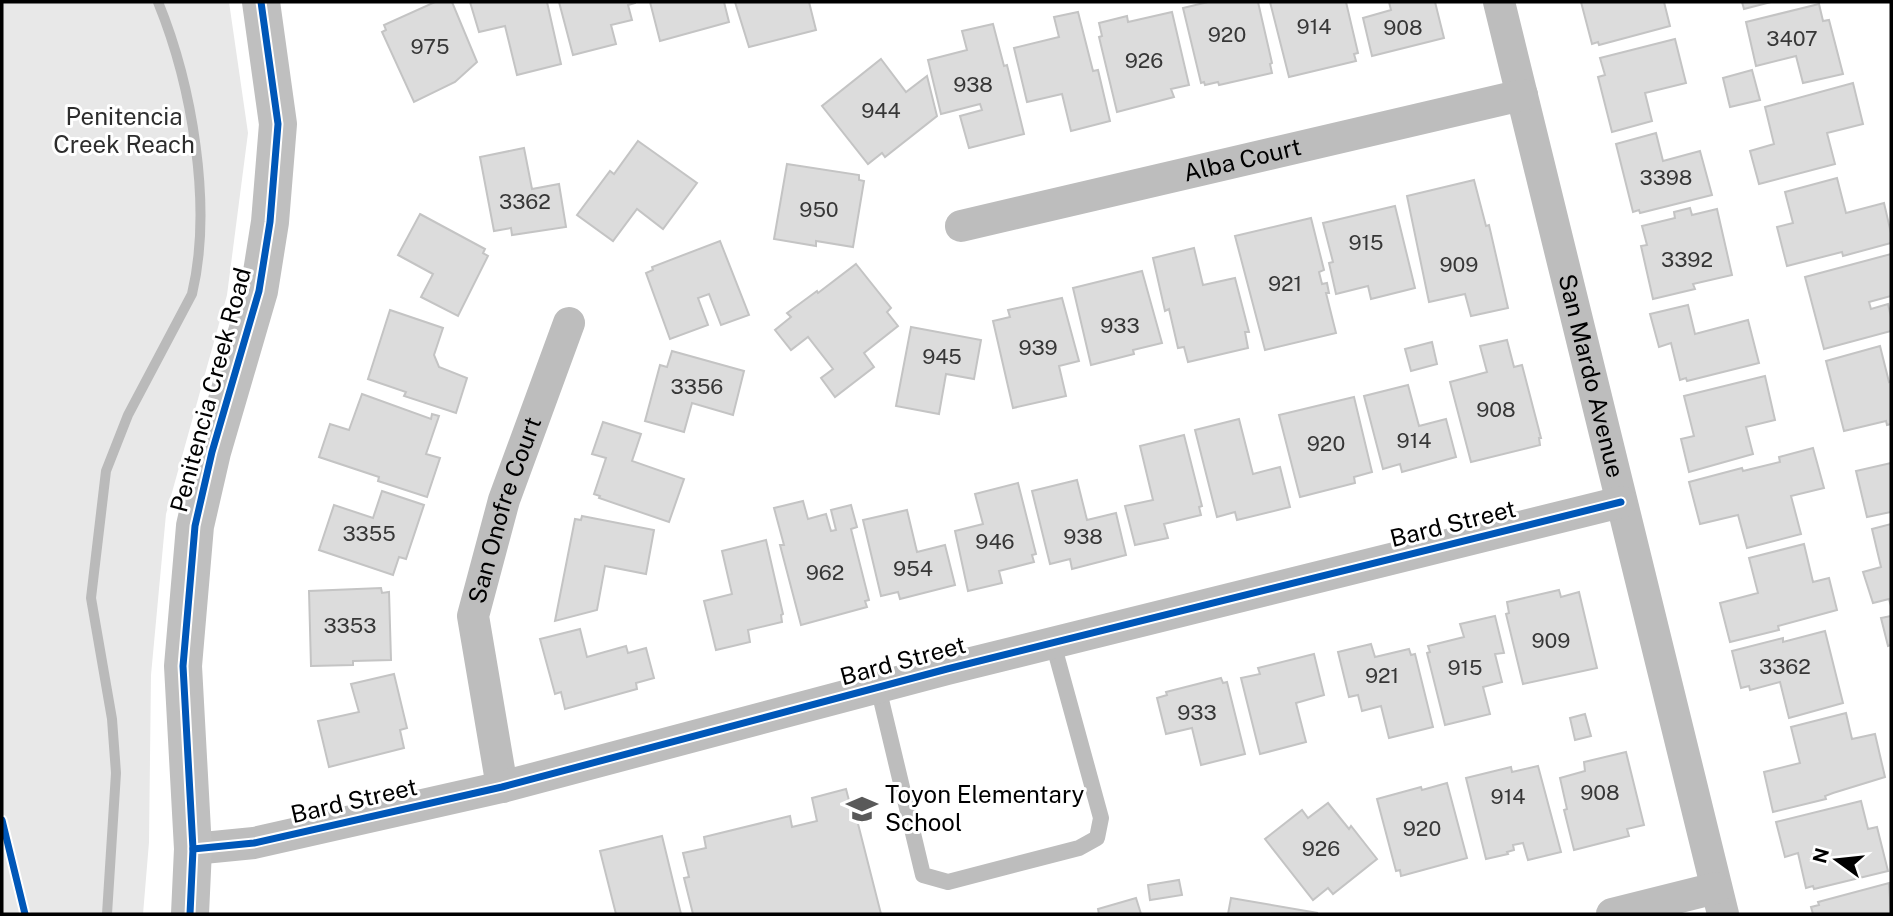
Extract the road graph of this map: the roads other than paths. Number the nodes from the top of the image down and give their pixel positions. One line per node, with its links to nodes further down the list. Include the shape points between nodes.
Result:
1 (261, 2): 10 (street, Penitencia Creek Road, via 278,124 259,291 195,526 183,666)
2 (1499, 2): 3 (street, San Mardo Avenue)
3 (1522, 96): 4 (street, Alba Court); 6 (street, San Mardo Avenue)
4 (961, 226)
5 (569, 323): 9 (street, San Onofre Court, via 504,500 473,615)
6 (1621, 502): 7 (street, Bard Street); 11 (street, San Mardo Avenue)
7 (1053, 643): 8 (street, Bard Street); 8 (lane, via 1101,818 1097,838 1079,848 961,879 948,882 923,875)
8 (878, 687): 9 (street, Bard Street)
9 (502, 787): 10 (street, Bard Street, via 260,842)
10 (193, 849): 12 (street, Penitencia Creek Road)
11 (1720, 901): 13 (street)
12 (190, 914)
13 (1612, 914)

